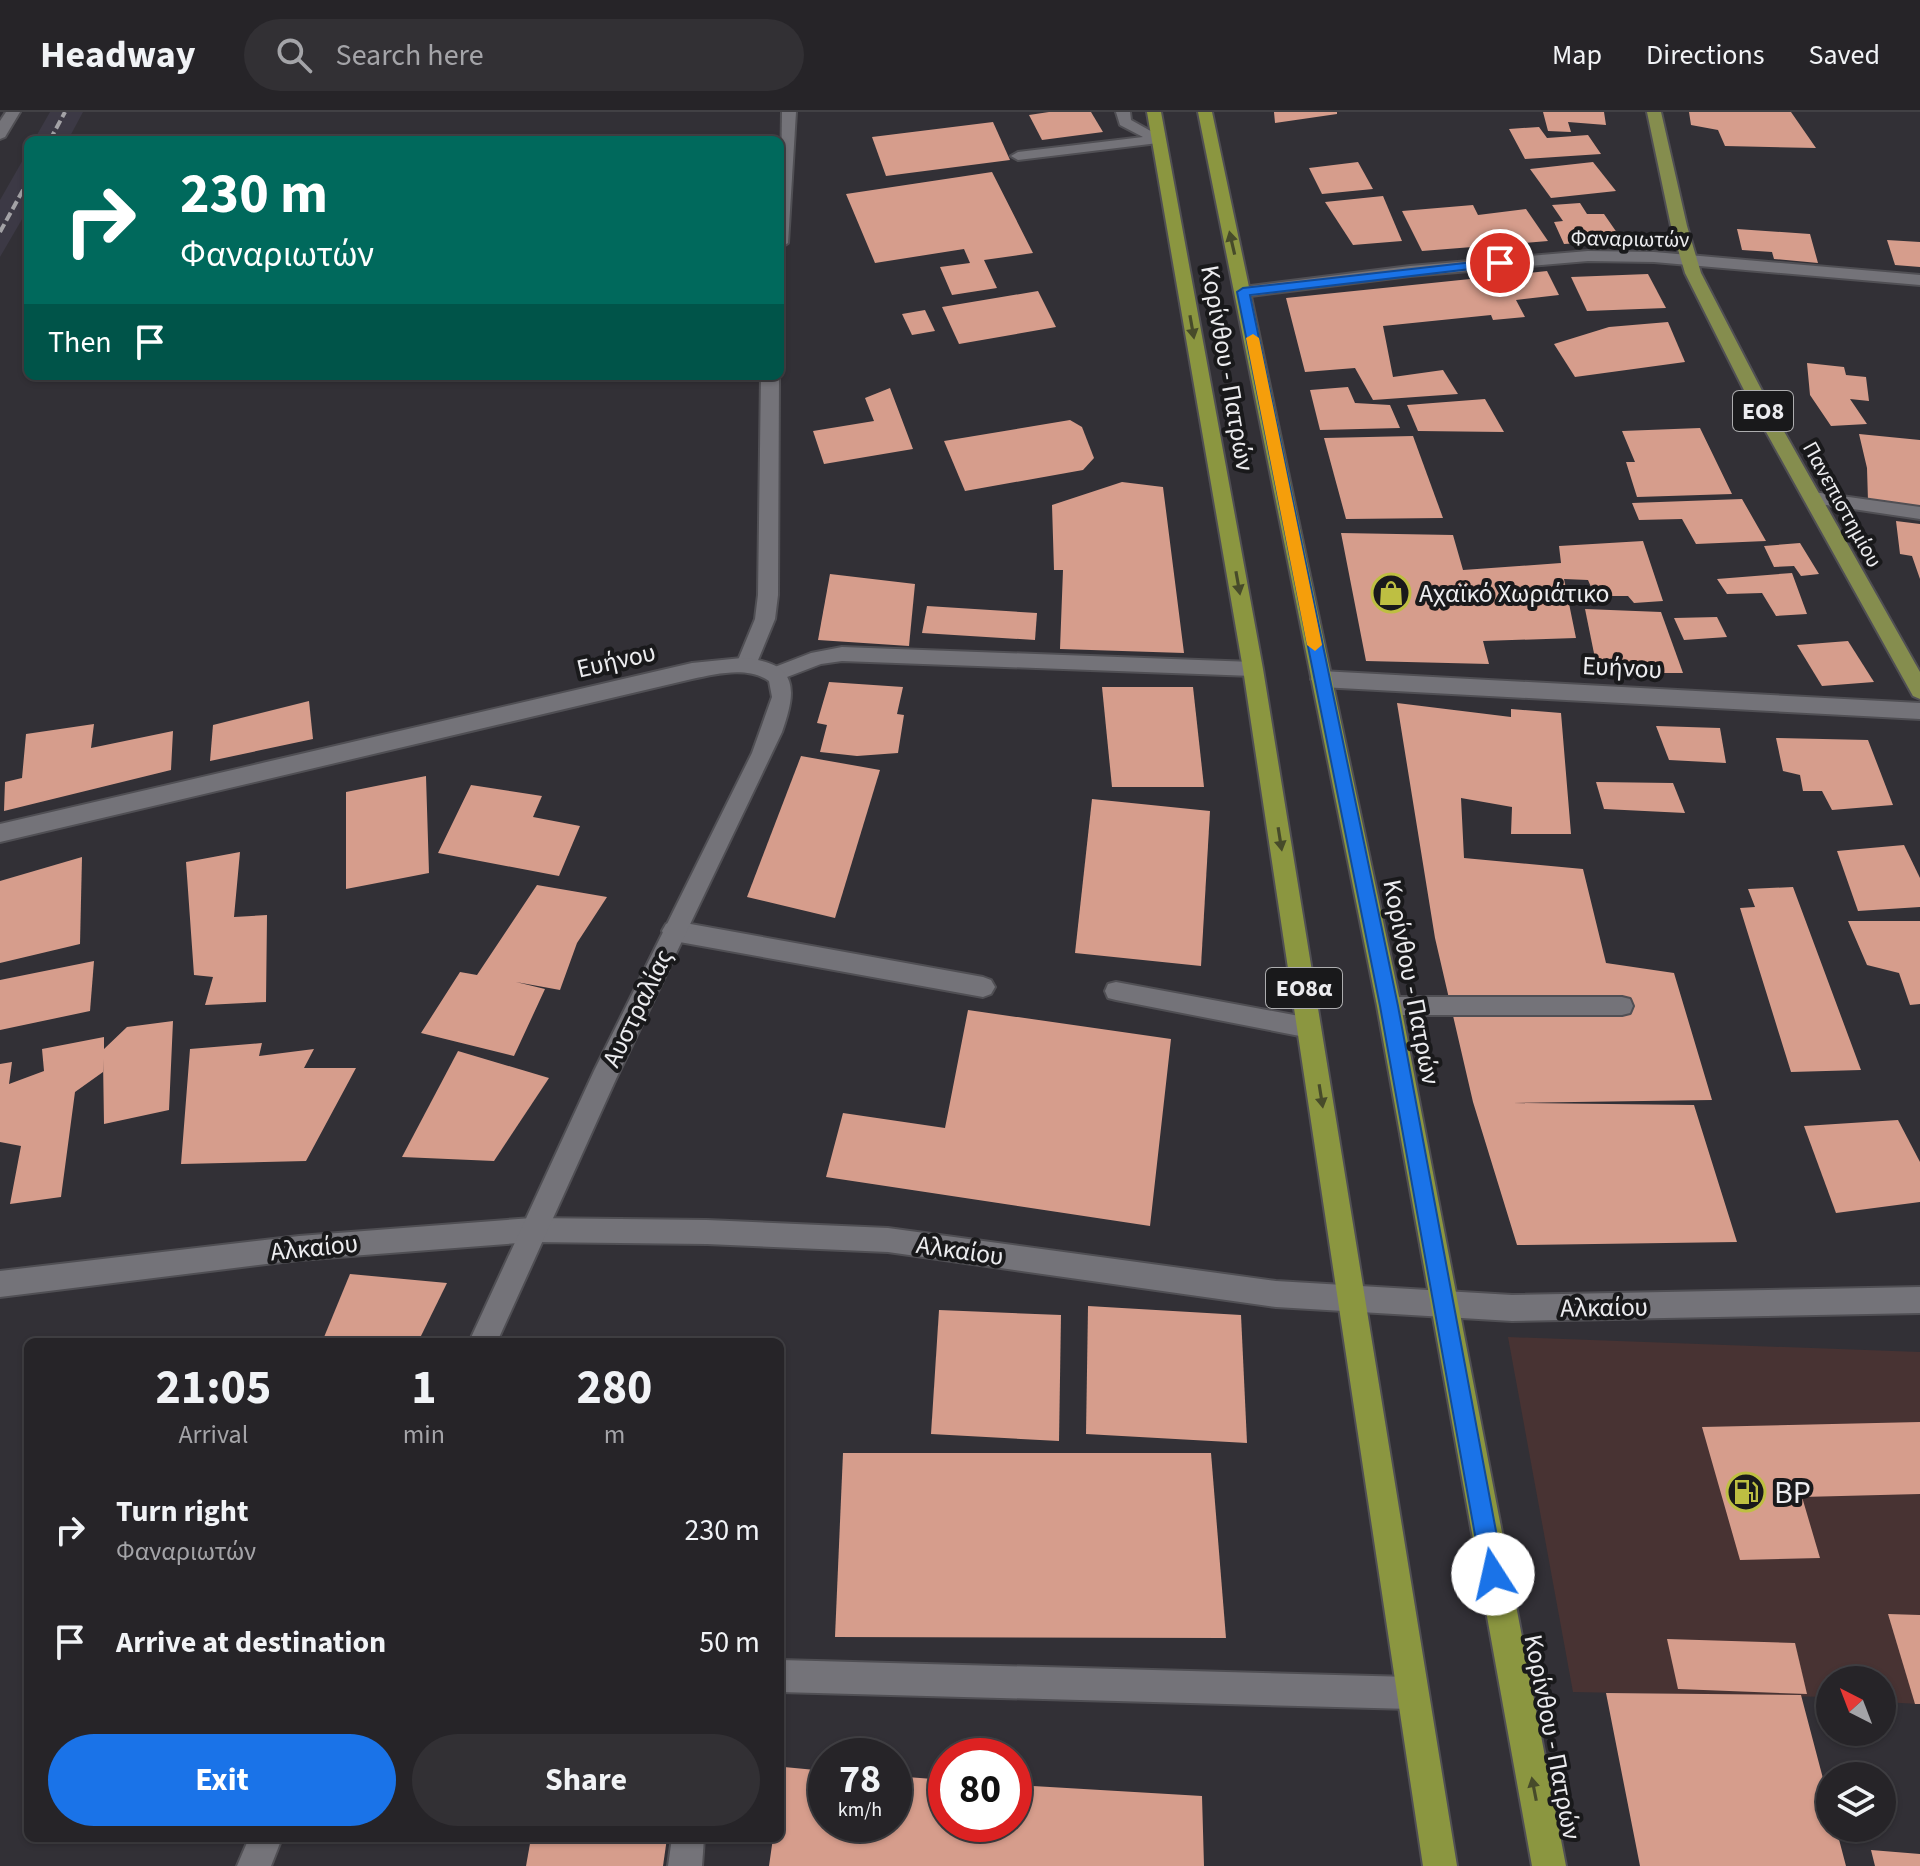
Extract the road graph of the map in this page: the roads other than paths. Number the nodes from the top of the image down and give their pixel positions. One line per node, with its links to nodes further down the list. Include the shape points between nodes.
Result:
1 (13, 112): 7 (street)
2 (789, 112): 10 (street)
3 (1123, 112): 8 (lane, via 1125,122)
4 (1154, 112): 8 (highway, Κορίνθου - Πατρών / ΕΟ8α)
5 (1205, 112): 13 (highway, Κορίνθου - Πατρών / ΕΟ8α, one-way to 5)
6 (1654, 112): 11 (main road, Πανεπιστημίου / ΕΟ8)
7 (0, 134)
8 (1158, 139): 9 (lane); 18 (highway, Κορίνθου - Πατρών / ΕΟ8α, one-way to 18)
9 (1018, 156)
10 (784, 185)
11 (1689, 260): 12 (street, Φαναριωτών); 13 (street, Φαναριωτών, via 1543,259); 15 (main road, Πανεπιστημίου / ΕΟ8, via 1750,387)
12 (1920, 280)
13 (1243, 292): 20 (highway, Κορίνθου - Πατρών / ΕΟ8α)
14 (770, 380): 17 (street, via 768,595 761,632)
15 (1813, 498): 16 (street); 21 (main road, Πανεπιστημίου / ΕΟ8)
16 (1920, 513)
17 (746, 665): 19 (street, Ευήνου); 23 (street, Ευήνου, via 692,671)
18 (1253, 669): 19 (lane, via 842,654); 29 (highway, Κορίνθου - Πατρών / ΕΟ8α, one-way to 29)
19 (774, 675): 24 (street, Αυστραλίας, via 783,693 775,724)
20 (1321, 679): 22 (street, Ευήνου); 27 (highway, Κορίνθου - Πατρών / ΕΟ8α)
21 (1920, 691)
22 (1920, 711)
23 (0, 833)
24 (674, 931): 25 (street); 30 (street, Αυστραλίας)
25 (983, 987)
26 (1116, 991): 29 (lane)
27 (1389, 1006): 28 (lane); 34 (highway, Κορίνθου - Πατρών / ΕΟ8α)
28 (1622, 1006)
29 (1310, 1028): 32 (highway, Κορίνθου - Πατρών / ΕΟ8α, one-way to 32)
30 (532, 1230): 31 (street, Αλκαίου, via 299,1248); 32 (street, Αλκαίου, via 888,1240 1276,1294); 35 (street, Αυστραλίας)
31 (0, 1284)
32 (1352, 1298): 34 (street, Αλκαίου); 37 (highway, Κορίνθου - Πατρών / ΕΟ8α)
33 (1920, 1300): 34 (street, Αλκαίου, via 1542,1309)
34 (1444, 1305): 43 (highway, Κορίνθου - Πατρών / ΕΟ8α, one-way to 34)
35 (485, 1338)
36 (784, 1676): 37 (street)
37 (1411, 1693): 42 (highway, Κορίνθου - Πατρών / ΕΟ8α)
38 (264, 1842): 40 (street)
39 (688, 1842): 41 (street)
40 (254, 1866)
41 (685, 1866)
42 (1440, 1866)
43 (1549, 1866)

